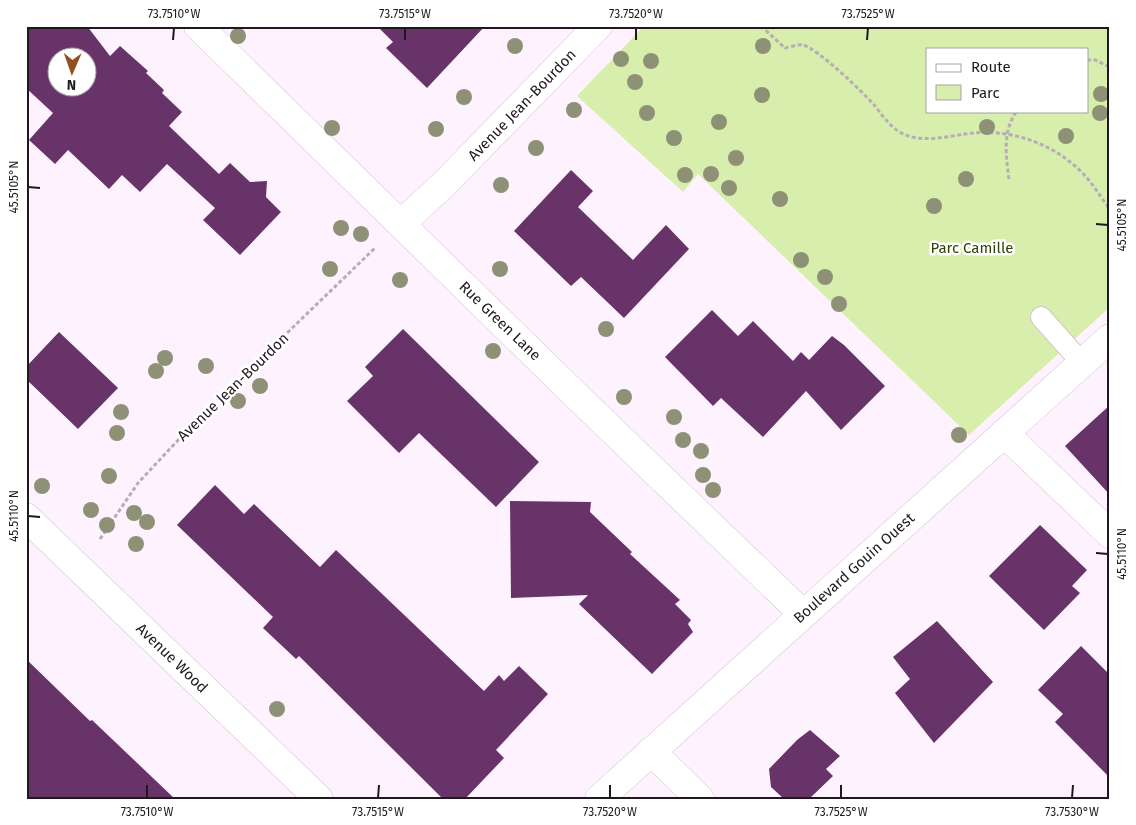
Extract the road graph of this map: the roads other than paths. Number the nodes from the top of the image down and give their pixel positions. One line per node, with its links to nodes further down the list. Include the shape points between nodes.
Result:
1 (198, 26): 3 (street, Rue Green Lane)
2 (598, 26): 3 (street, Avenue Jean-Bourdon, via 446,183)
3 (401, 224): 10 (street, Rue Green Lane)
4 (1041, 317): 6 (lane)
5 (1110, 338): 6 (street, Boulevard Gouin Ouest)
6 (1082, 363): 7 (street, Boulevard Gouin Ouest)
7 (1004, 433): 9 (street); 10 (street, Boulevard Gouin Ouest)
8 (32, 532): 12 (street, Avenue Wood)
9 (1110, 534)
10 (803, 614): 11 (street, Boulevard Gouin Ouest)
11 (651, 750): 13 (street, Boulevard Gouin Ouest); 14 (street)
12 (318, 799)
13 (599, 799)
14 (700, 799)

